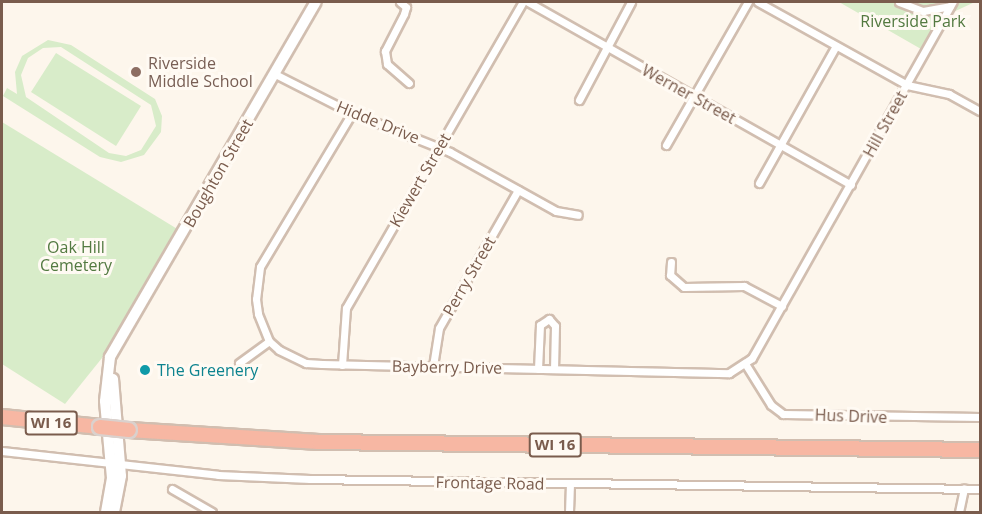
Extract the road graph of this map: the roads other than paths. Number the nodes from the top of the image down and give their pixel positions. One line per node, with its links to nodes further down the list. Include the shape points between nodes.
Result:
1 (316, 2): 11 (street, Boughton Street)
2 (399, 2): 12 (street, via 406,7 385,51 387,64)
3 (525, 2): 10 (street, Werner Street); 20 (street, Kiewert Street)
4 (631, 2): 10 (street)
5 (748, 2): 14 (street)
6 (758, 2): 9 (street)
7 (899, 2): 8 (street, via 923,10)
8 (951, 4): 13 (street, Hill Street)
9 (836, 46): 13 (street); 19 (street)
10 (605, 47): 14 (street, Werner Street); 15 (street)
11 (274, 74): 17 (street, Hidde Drive); 38 (street, Boughton Street, via 110,357 105,383)
12 (409, 83)
13 (907, 85): 16 (street, via 949,94); 22 (street, Hill Street)
14 (694, 97): 18 (street); 19 (street, Werner Street)
15 (579, 100)
16 (981, 111)
17 (352, 113): 20 (street, Hidde Drive); 27 (street, via 260,267 256,299)
18 (666, 145)
19 (779, 145): 21 (street); 22 (street, Werner Street)
20 (439, 147): 23 (street, Hidde Drive); 29 (street, Kiewert Street, via 346,308)
21 (759, 183)
22 (851, 185): 26 (street, Hill Street)
23 (518, 190): 24 (street, Hidde Drive, via 556,211); 31 (street, Perry Street, via 439,328)
24 (578, 215)
25 (671, 262): 26 (street, via 670,275 684,287 744,286)
26 (782, 306): 30 (street)
27 (269, 341): 28 (street); 29 (street, Bayberry Drive, via 306,363)
28 (239, 363)
29 (342, 365): 31 (street, Bayberry Drive)
30 (746, 365): 33 (street, Bayberry Drive, via 723,374); 35 (street, Hus Drive, via 779,413)
31 (432, 366): 32 (street, Bayberry Drive)
32 (538, 369): 33 (street, Bayberry Drive); 33 (street, via 540,325 549,319 555,326)
33 (554, 369)
34 (2, 417): 36 (highway, WI 16, bridge, via 100,428 319,442)
35 (981, 417)
36 (981, 450)
37 (2, 451): 38 (street, Frontage Road)
38 (116, 465): 39 (street, Frontage Road, via 310,479); 43 (street, Boughton Street); 44 (street, Boughton Street)
39 (570, 484): 41 (street, Frontage Road); 46 (street)
40 (172, 489): 45 (street)
41 (964, 489): 42 (street, Frontage Road); 47 (street)
42 (981, 489)
43 (106, 513)
44 (114, 513)
45 (212, 513)
46 (569, 513)
47 (959, 513)

